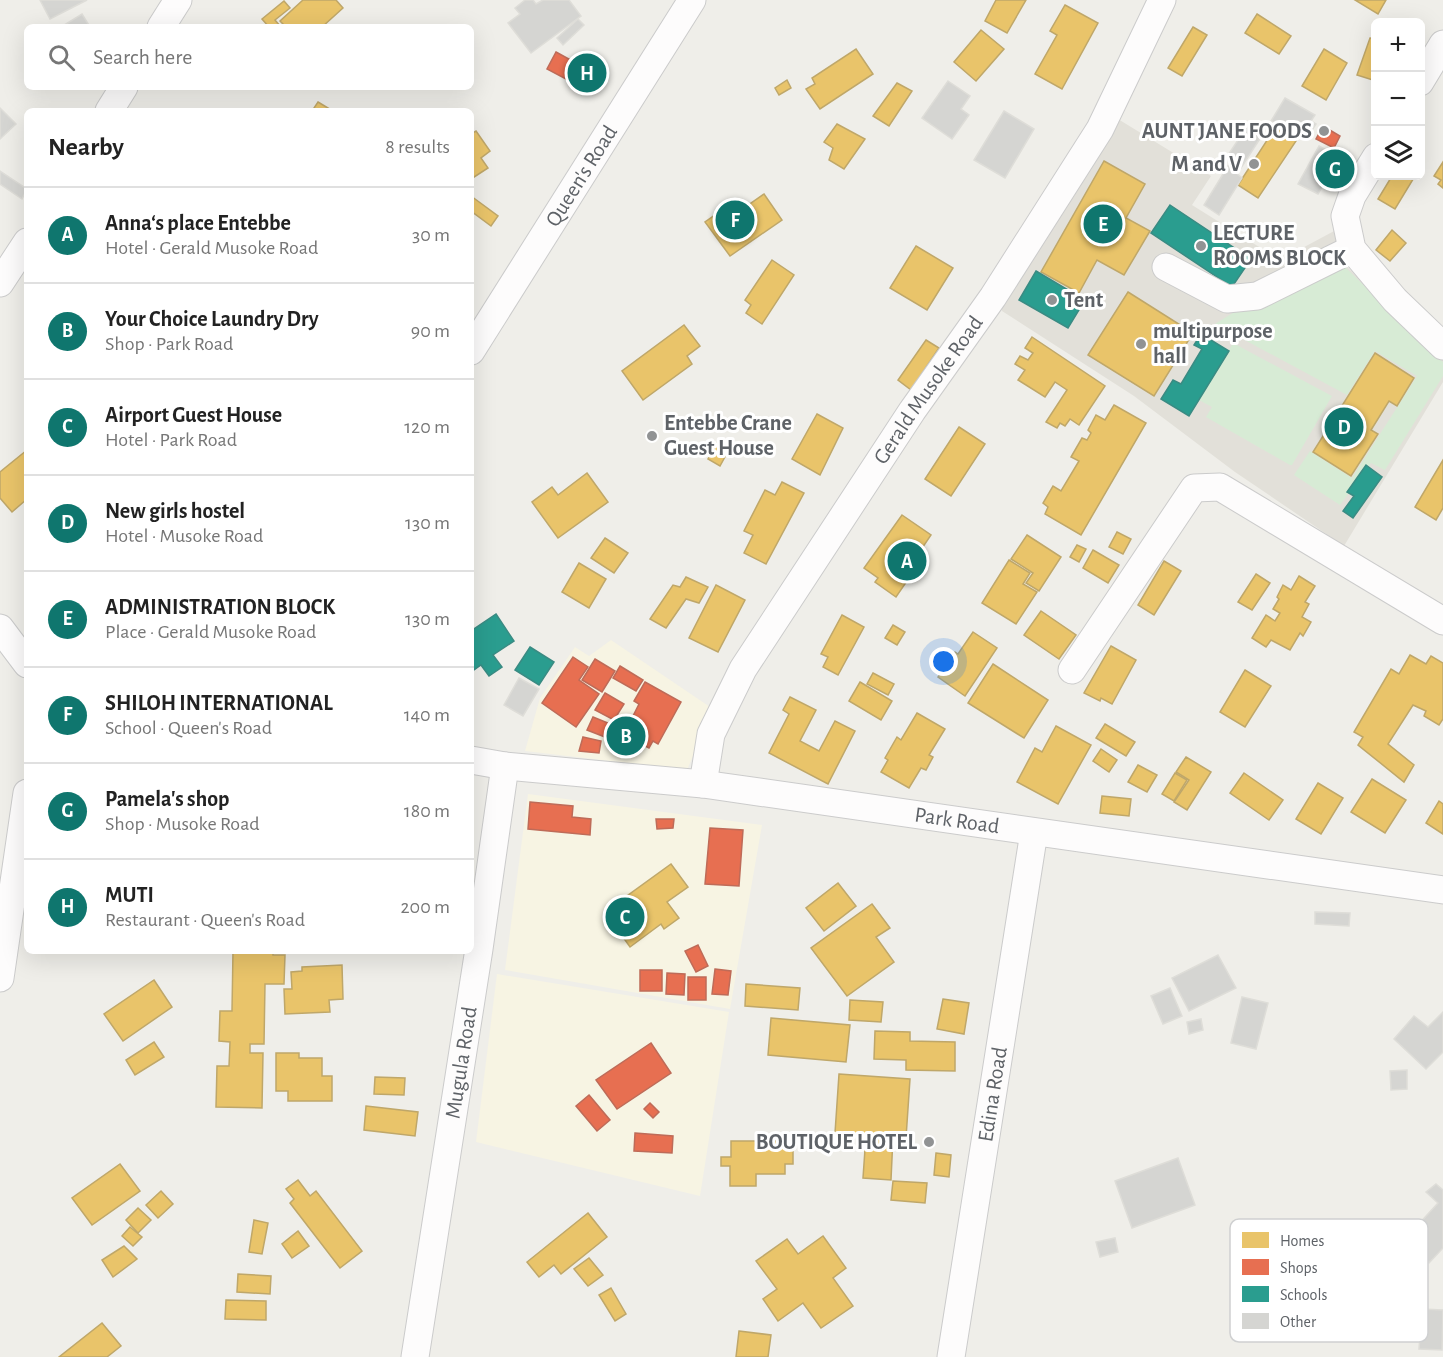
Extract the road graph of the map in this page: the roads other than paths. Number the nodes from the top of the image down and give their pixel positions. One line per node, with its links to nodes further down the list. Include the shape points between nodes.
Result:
1 (178, 0): 4 (street)
2 (692, 0): 14 (street, Queen's Road)
3 (1162, 0): 22 (street, Gerald Musoke Road, via 1100,129 993,297 912,411 743,669 711,734)
4 (163, 24)
5 (1443, 44): 6 (street)
6 (1425, 74)
7 (122, 90): 8 (street)
8 (111, 108)
9 (1371, 165): 11 (street, via 1345,216)
10 (24, 247): 13 (street)
11 (1352, 249): 12 (street, via 1257,296 1227,299); 15 (street, via 1395,300)
12 (1166, 267)
13 (0, 283)
14 (474, 346)
15 (1443, 346)
16 (1443, 621): 19 (street, via 1220,486 1194,488)
17 (0, 628): 18 (street)
18 (24, 660)
19 (1072, 670)
20 (474, 761): 21 (street, Park Road)
21 (505, 766): 22 (street, Park Road); 27 (street, Mugula Road)
22 (702, 784): 24 (street, Park Road)
23 (24, 814): 26 (street)
24 (1034, 832): 25 (street, Park Road); 28 (street, Edina Road)
25 (1443, 890)
26 (0, 978)
27 (415, 1357)
28 (951, 1357)

